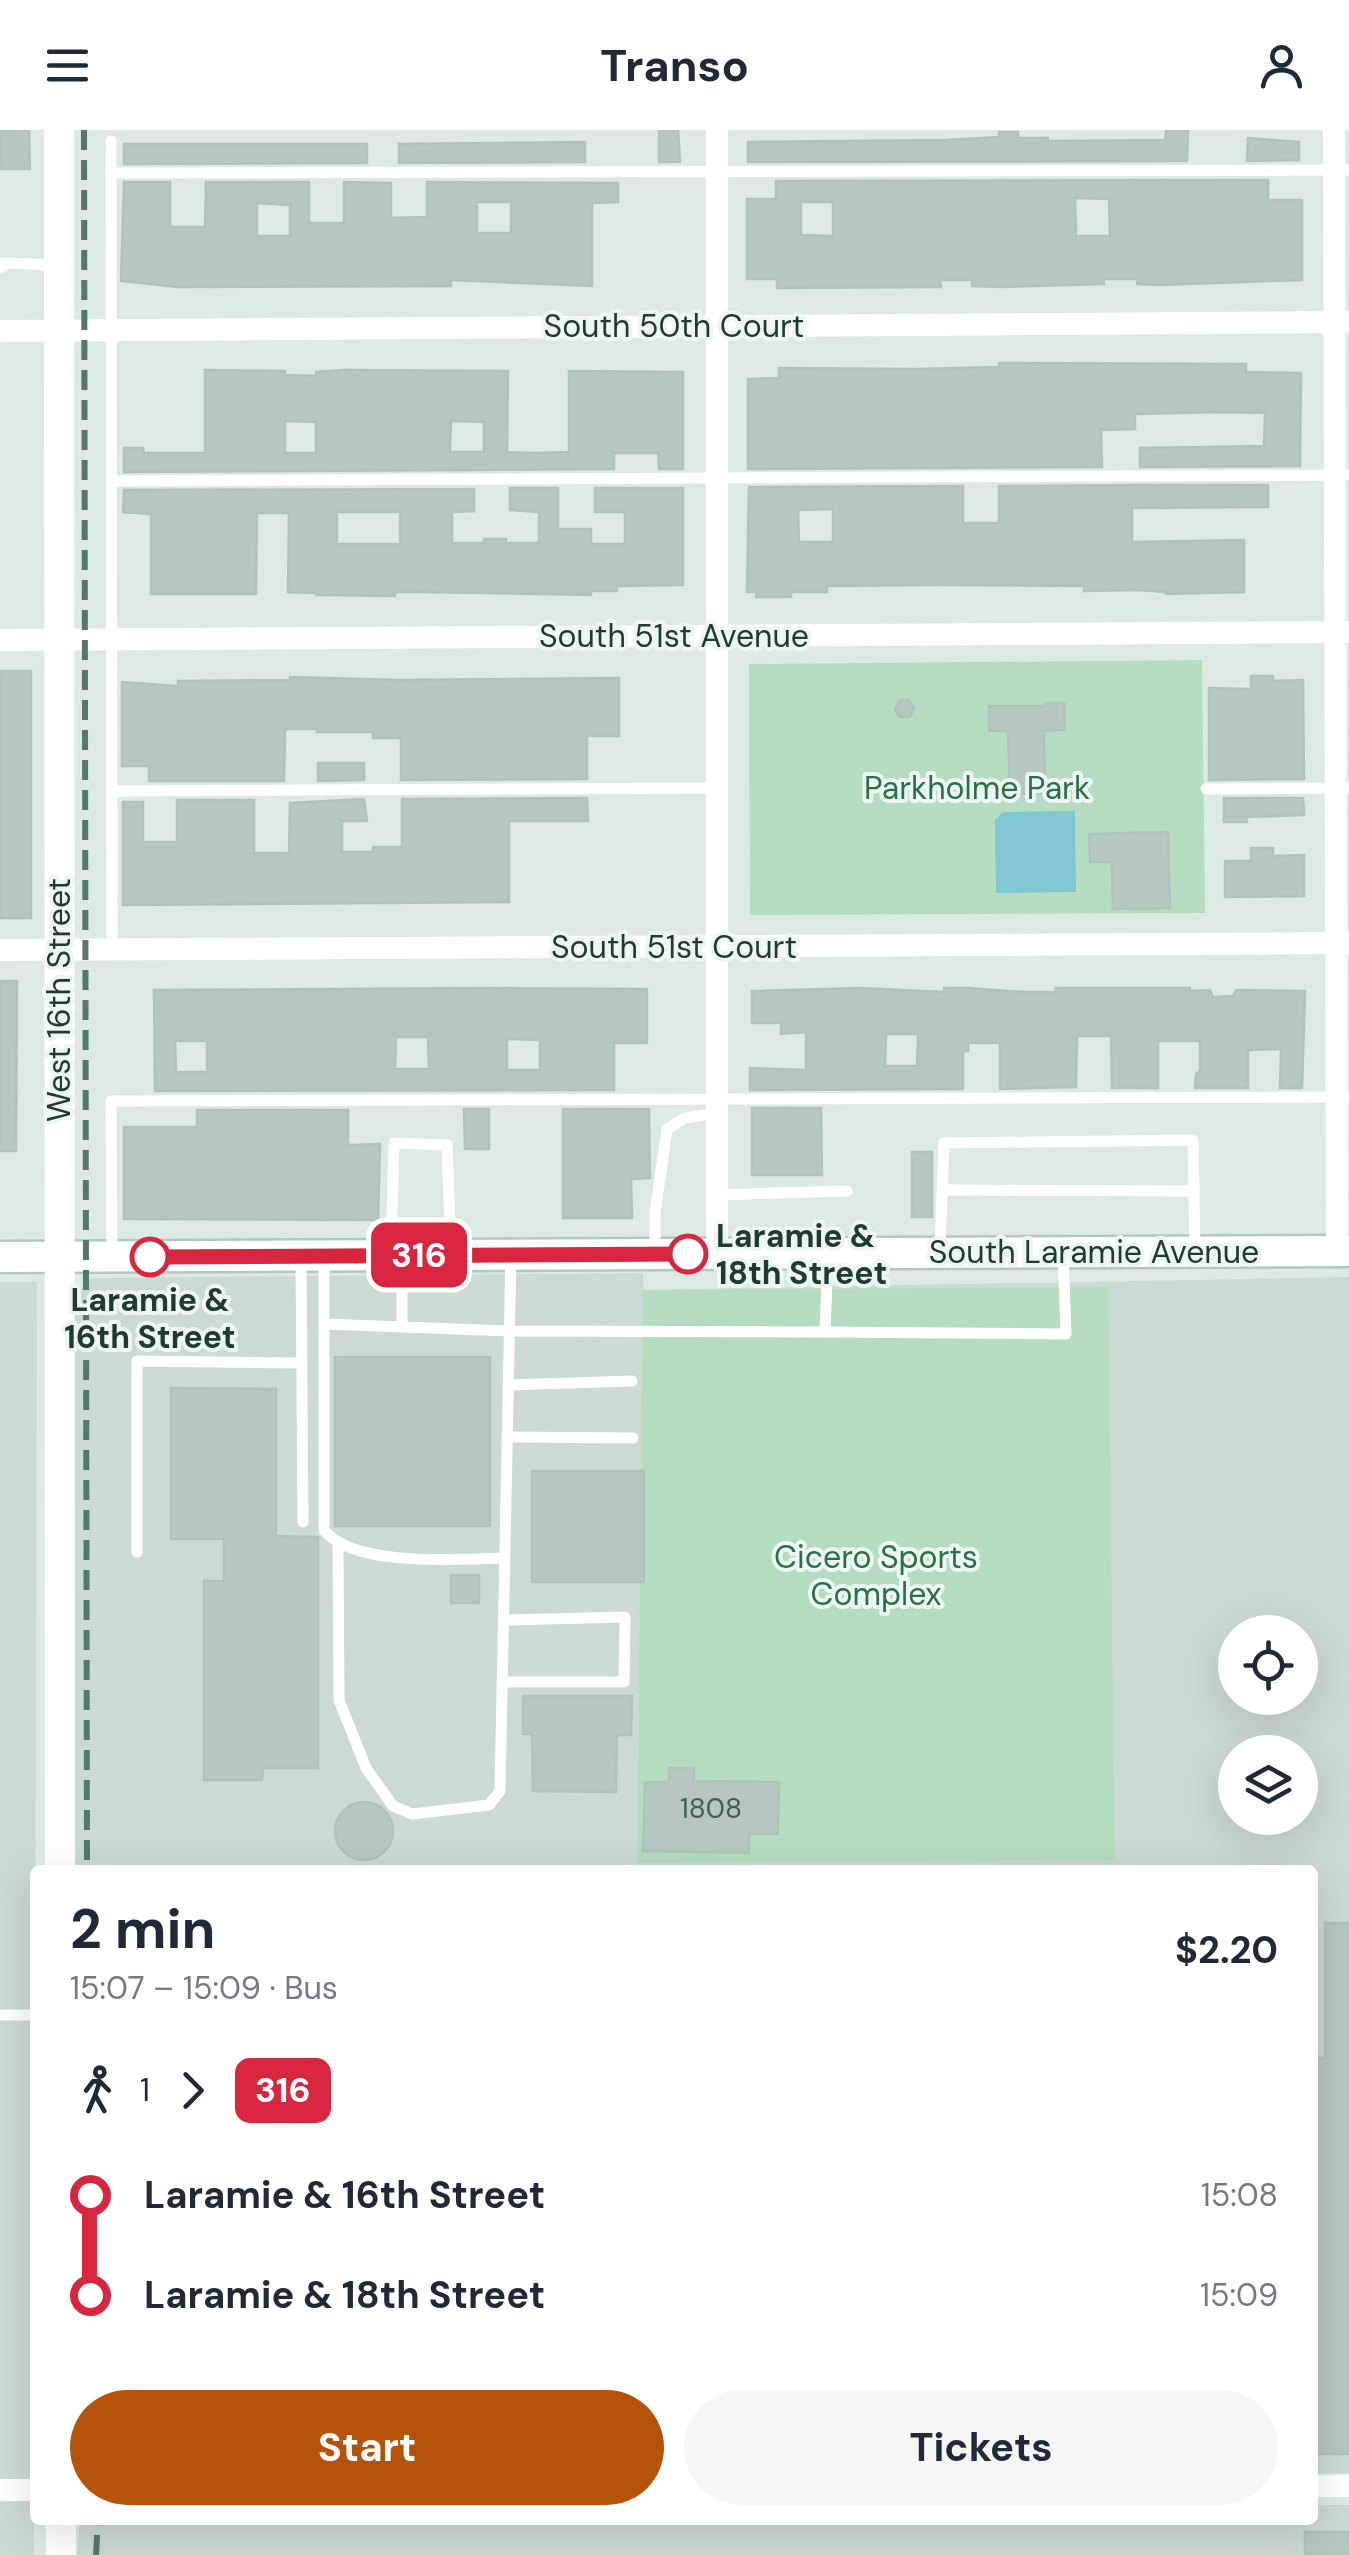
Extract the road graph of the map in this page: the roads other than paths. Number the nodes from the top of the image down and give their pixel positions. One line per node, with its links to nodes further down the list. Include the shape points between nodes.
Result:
1 (59, 130): 8 (street, West 16th Street)
2 (717, 130): 7 (street)
3 (1334, 130): 5 (street)
4 (111, 141): 6 (lane)
5 (1342, 170): 7 (lane); 10 (street)
6 (112, 173): 7 (lane); 14 (lane)
7 (717, 173): 11 (street)
8 (59, 265): 9 (lane); 13 (street, West 16th Street)
9 (0, 268)
10 (1342, 322): 11 (street, South 50th Court); 15 (street)
11 (717, 326): 14 (street, South 50th Court); 16 (street)
12 (0, 330): 13 (street, South 50th Court)
13 (59, 330): 14 (street, South 50th Court); 22 (street, West 16th Street)
14 (112, 330): 17 (lane)
15 (1342, 475): 16 (lane); 18 (street)
16 (717, 480): 17 (lane); 19 (street)
17 (112, 481): 20 (lane)
18 (1342, 632): 19 (street, South 51st Avenue); 24 (street)
19 (717, 636): 20 (street, South 51st Avenue); 23 (street)
20 (112, 639): 22 (street, South 51st Avenue); 26 (lane)
21 (0, 640): 22 (street, South 51st Avenue)
22 (59, 640): 30 (street, West 16th Street)
23 (717, 788): 26 (lane); 28 (street)
24 (1342, 788): 25 (lane); 27 (street)
25 (1206, 789)
26 (112, 791): 31 (lane)
27 (1343, 943): 28 (street, South 51st Court); 32 (street)
28 (716, 946): 31 (street, South 51st Court); 33 (street)
29 (0, 950): 30 (street, South 51st Court)
30 (59, 950): 31 (street, South 51st Court); 49 (street, West 16th Street)
31 (112, 950)
32 (1343, 1097): 33 (lane); 39 (street)
33 (717, 1107): 37 (street); 38 (lane, via 667,1129); 50 (lane, via 111,1101)
34 (942, 1190): 36 (lane); 36 (lane, via 944,1143 1193,1140); 42 (lane)
35 (847, 1191): 37 (lane)
36 (1194, 1191): 41 (lane)
37 (717, 1195): 43 (street)
38 (655, 1239): 43 (street, South Laramie Avenue); 46 (street, South Laramie Avenue)
39 (1343, 1251): 41 (street, South Laramie Avenue)
40 (1062, 1252): 41 (street, South Laramie Avenue); 42 (street, South Laramie Avenue); 55 (lane, via 1066,1334)
41 (1195, 1252)
42 (940, 1253): 44 (street, South Laramie Avenue)
43 (717, 1254): 44 (street, South Laramie Avenue)
44 (828, 1254): 55 (lane)
45 (451, 1255): 46 (street, South Laramie Avenue); 48 (street, South Laramie Avenue); 48 (lane, via 447,1144 394,1144)
46 (510, 1255): 54 (lane)
47 (312, 1256): 48 (street, South Laramie Avenue); 50 (street, South Laramie Avenue); 52 (lane); 56 (lane)
48 (397, 1256): 53 (lane)
49 (60, 1257): 50 (street, South Laramie Avenue); 51 (street, South Laramie Avenue); 67 (street, West 16th Street)
50 (112, 1257)
51 (0, 1258)
52 (324, 1324): 53 (lane); 62 (lane, via 324,1530)
53 (402, 1327): 54 (lane)
54 (509, 1331): 55 (lane); 58 (lane)
55 (826, 1332)
56 (302, 1363): 61 (lane); 63 (lane, via 137,1360)
57 (632, 1381): 58 (lane)
58 (508, 1385): 59 (lane)
59 (507, 1437): 60 (lane); 64 (lane)
60 (634, 1438)
61 (303, 1522)
62 (338, 1542): 64 (lane, via 419,1559); 66 (lane, via 339,1700 366,1768 393,1806 412,1814 488,1805 500,1791)
63 (137, 1552)
64 (505, 1558): 65 (lane)
65 (504, 1620): 66 (lane); 66 (lane, via 625,1617 624,1682)
66 (502, 1682)
67 (60, 1865)
68 (30, 2014): 69 (lane)
69 (0, 2015)
70 (1318, 2486): 71 (street)
71 (1349, 2486)
72 (0, 2490): 73 (street)
73 (30, 2490)
74 (61, 2525): 75 (street)
75 (61, 2555)

